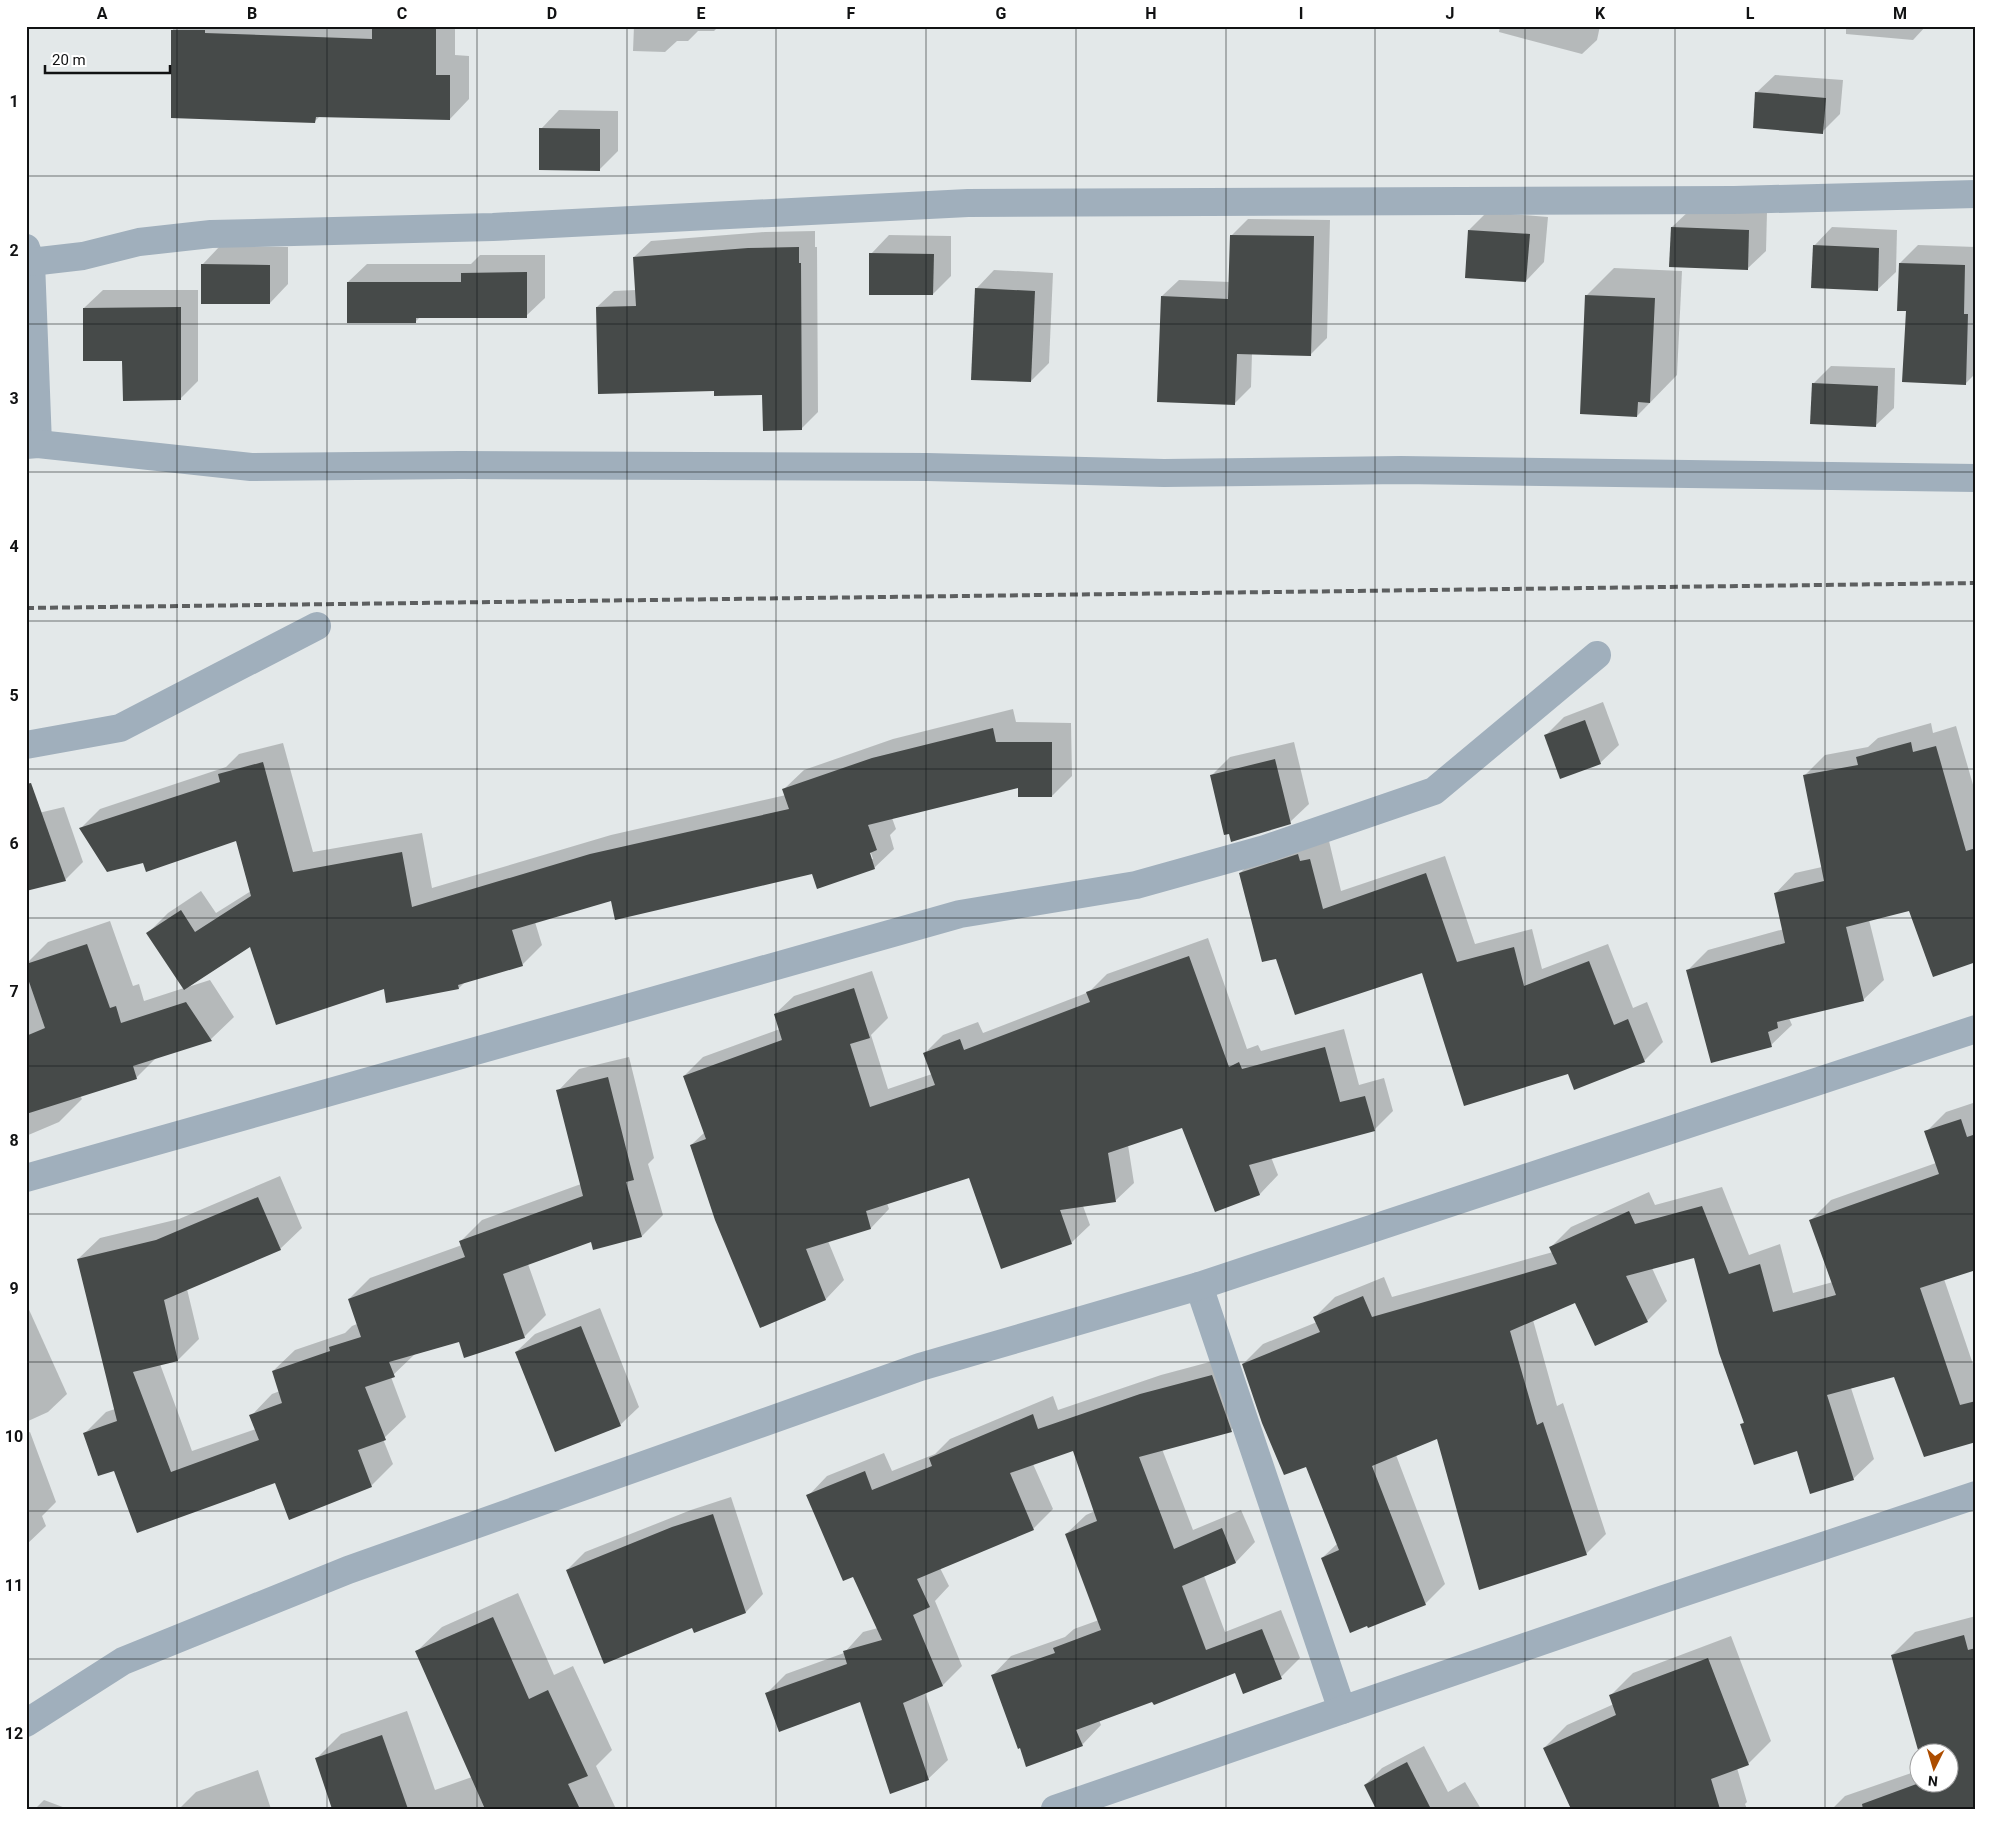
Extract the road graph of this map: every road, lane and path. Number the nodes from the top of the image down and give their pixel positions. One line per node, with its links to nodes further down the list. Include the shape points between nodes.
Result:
1 (1976, 194): 2 (street, via 1734,200 968,203 492,227 211,234 139,242 83,256)
2 (29, 255): 3 (street)
3 (32, 444): 4 (street, via 250,467 907,467 1164,473 1401,470)
4 (1976, 478)
5 (317, 626): 7 (street, via 120,728)
6 (1597, 655): 9 (street, via 1434,791 1265,850 1136,885 960,914)
7 (26, 745)
8 (1976, 1029): 10 (street)
9 (26, 1178)
10 (1199, 1286): 12 (street); 13 (street, via 920,1367 348,1570 123,1661)
11 (1976, 1495): 12 (street)
12 (1342, 1710): 14 (street)
13 (26, 1723)
14 (1055, 1809)

